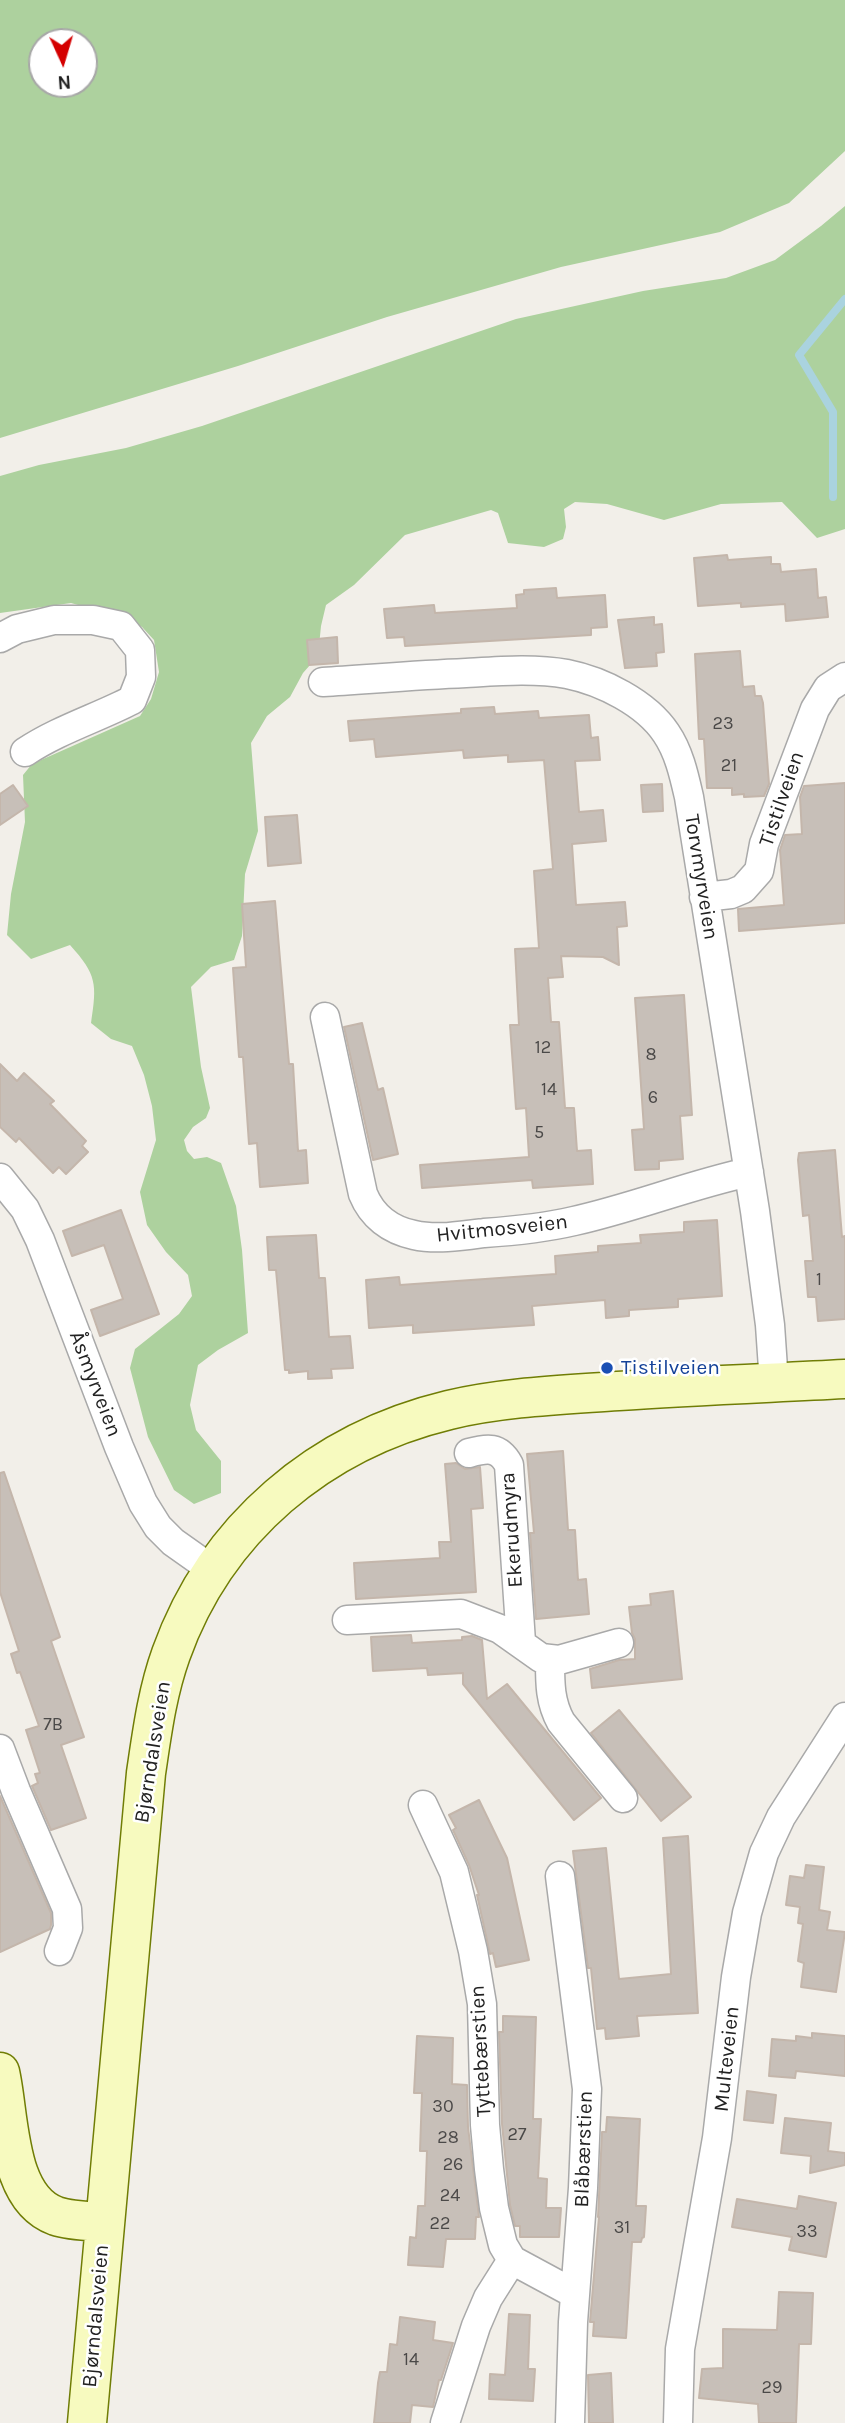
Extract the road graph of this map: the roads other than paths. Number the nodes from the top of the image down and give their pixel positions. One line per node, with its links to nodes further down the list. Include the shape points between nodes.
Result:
1 (0, 638): 4 (street, via 54,620 93,620 121,626 140,650 141,677 132,700)
2 (845, 677): 5 (street, Tistilveien, via 828,688 815,709 764,844 760,870 743,889)
3 (323, 682): 5 (street, Torvmyrveien, via 542,672 584,679 622,696 657,721 675,748 689,797)
4 (25, 751)
5 (704, 897): 7 (street, Torvmyrveien)
6 (325, 1017): 7 (street, Hvitmosveien, via 363,1194 382,1222 402,1231 431,1237 552,1226)
7 (749, 1172): 10 (street, Torvmyrveien)
8 (0, 1178): 12 (street, Åsmyrveien, via 25,1209 40,1240 143,1503 173,1542)
9 (845, 1379): 10 (street, Bjørndalsveien)
10 (774, 1383): 12 (street, Bjørndalsveien, via 548,1396 471,1406 406,1423 362,1440 301,1477 251,1523)
11 (469, 1453): 14 (street, Ekerudmyra, via 496,1450 509,1465)
12 (214, 1571): 24 (street, Bjørndalsveien, via 175,1643 152,1729)
13 (347, 1619): 14 (street, via 461,1614)
14 (521, 1642): 16 (street)
15 (619, 1643): 16 (street)
16 (550, 1661): 19 (street, via 554,1710)
17 (845, 1717): 30 (street, Multeveien, via 781,1817 764,1853 747,1913 717,2138 680,2349)
18 (0, 1749): 22 (street, via 66,1909 68,1928)
19 (623, 1798)
20 (423, 1805): 25 (street, Tyttebærstien, via 454,1872 473,1951 482,2004 485,2125 494,2208 503,2245)
21 (560, 1876): 26 (street, Blåbærstien, via 587,2089)
22 (59, 1951)
23 (0, 2072): 24 (street, via 17,2170 27,2191 56,2216)
24 (104, 2222): 27 (street, Bjørndalsveien)
25 (512, 2260): 26 (street); 28 (street, via 476,2326)
26 (575, 2294): 29 (street, Blåbærstien)
27 (87, 2423)
28 (445, 2423)
29 (570, 2423)
30 (678, 2423)

